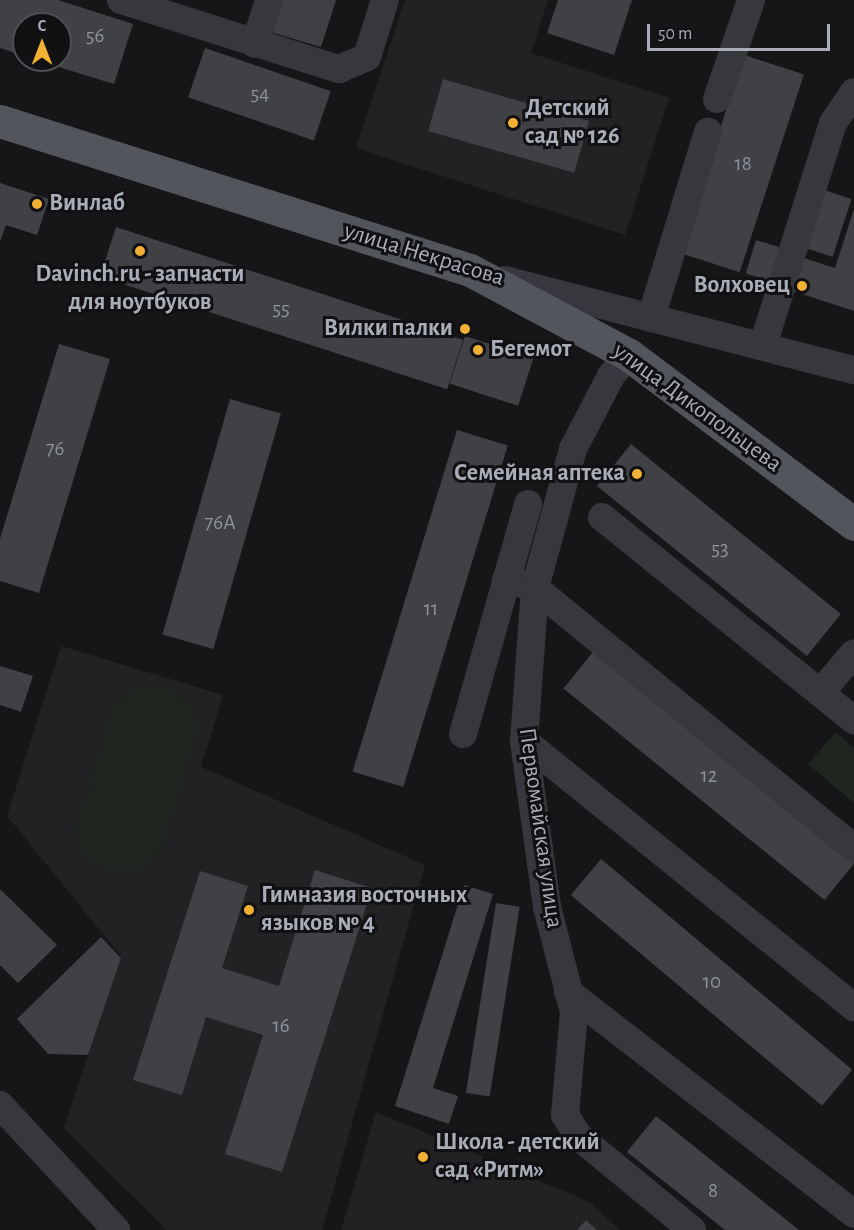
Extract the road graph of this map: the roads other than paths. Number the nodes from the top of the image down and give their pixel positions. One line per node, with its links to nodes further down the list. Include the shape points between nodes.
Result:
1 (121, 0): 5 (street)
2 (269, 0): 6 (street)
3 (385, 0): 6 (street, via 367,57 339,69)
4 (751, 0): 8 (street)
5 (180, 9): 6 (street)
6 (255, 44)
7 (854, 92): 13 (street, via 833,123)
8 (717, 99)
9 (0, 121): 11 (main road, улица Некрасова)
10 (708, 131): 12 (street)
11 (470, 270): 12 (street, улица Некрасова); 14 (main road, улица Дикопольцева)
12 (651, 318): 13 (street, улица Некрасова)
13 (763, 345): 15 (street, улица Некрасова)
14 (629, 355): 18 (main road, улица Дикопольцева); 20 (street, Первомайская улица, via 611,376 573,449)
15 (854, 370)
16 (528, 504): 19 (street)
17 (602, 517): 22 (street)
18 (854, 524)
19 (506, 579): 20 (street); 24 (street)
20 (535, 588): 25 (street, Первомайская улица); 26 (street)
21 (854, 654): 22 (street)
22 (820, 693): 23 (street)
23 (854, 720)
24 (463, 734)
25 (524, 741): 27 (street, Первомайская улица, via 547,907); 28 (street)
26 (854, 848)
27 (568, 992): 30 (street); 32 (street, Первомайская улица, via 574,1012 563,1102 568,1121 578,1136)
28 (854, 1007)
29 (0, 1105): 31 (street)
30 (854, 1214)
31 (104, 1226)
32 (692, 1230)

